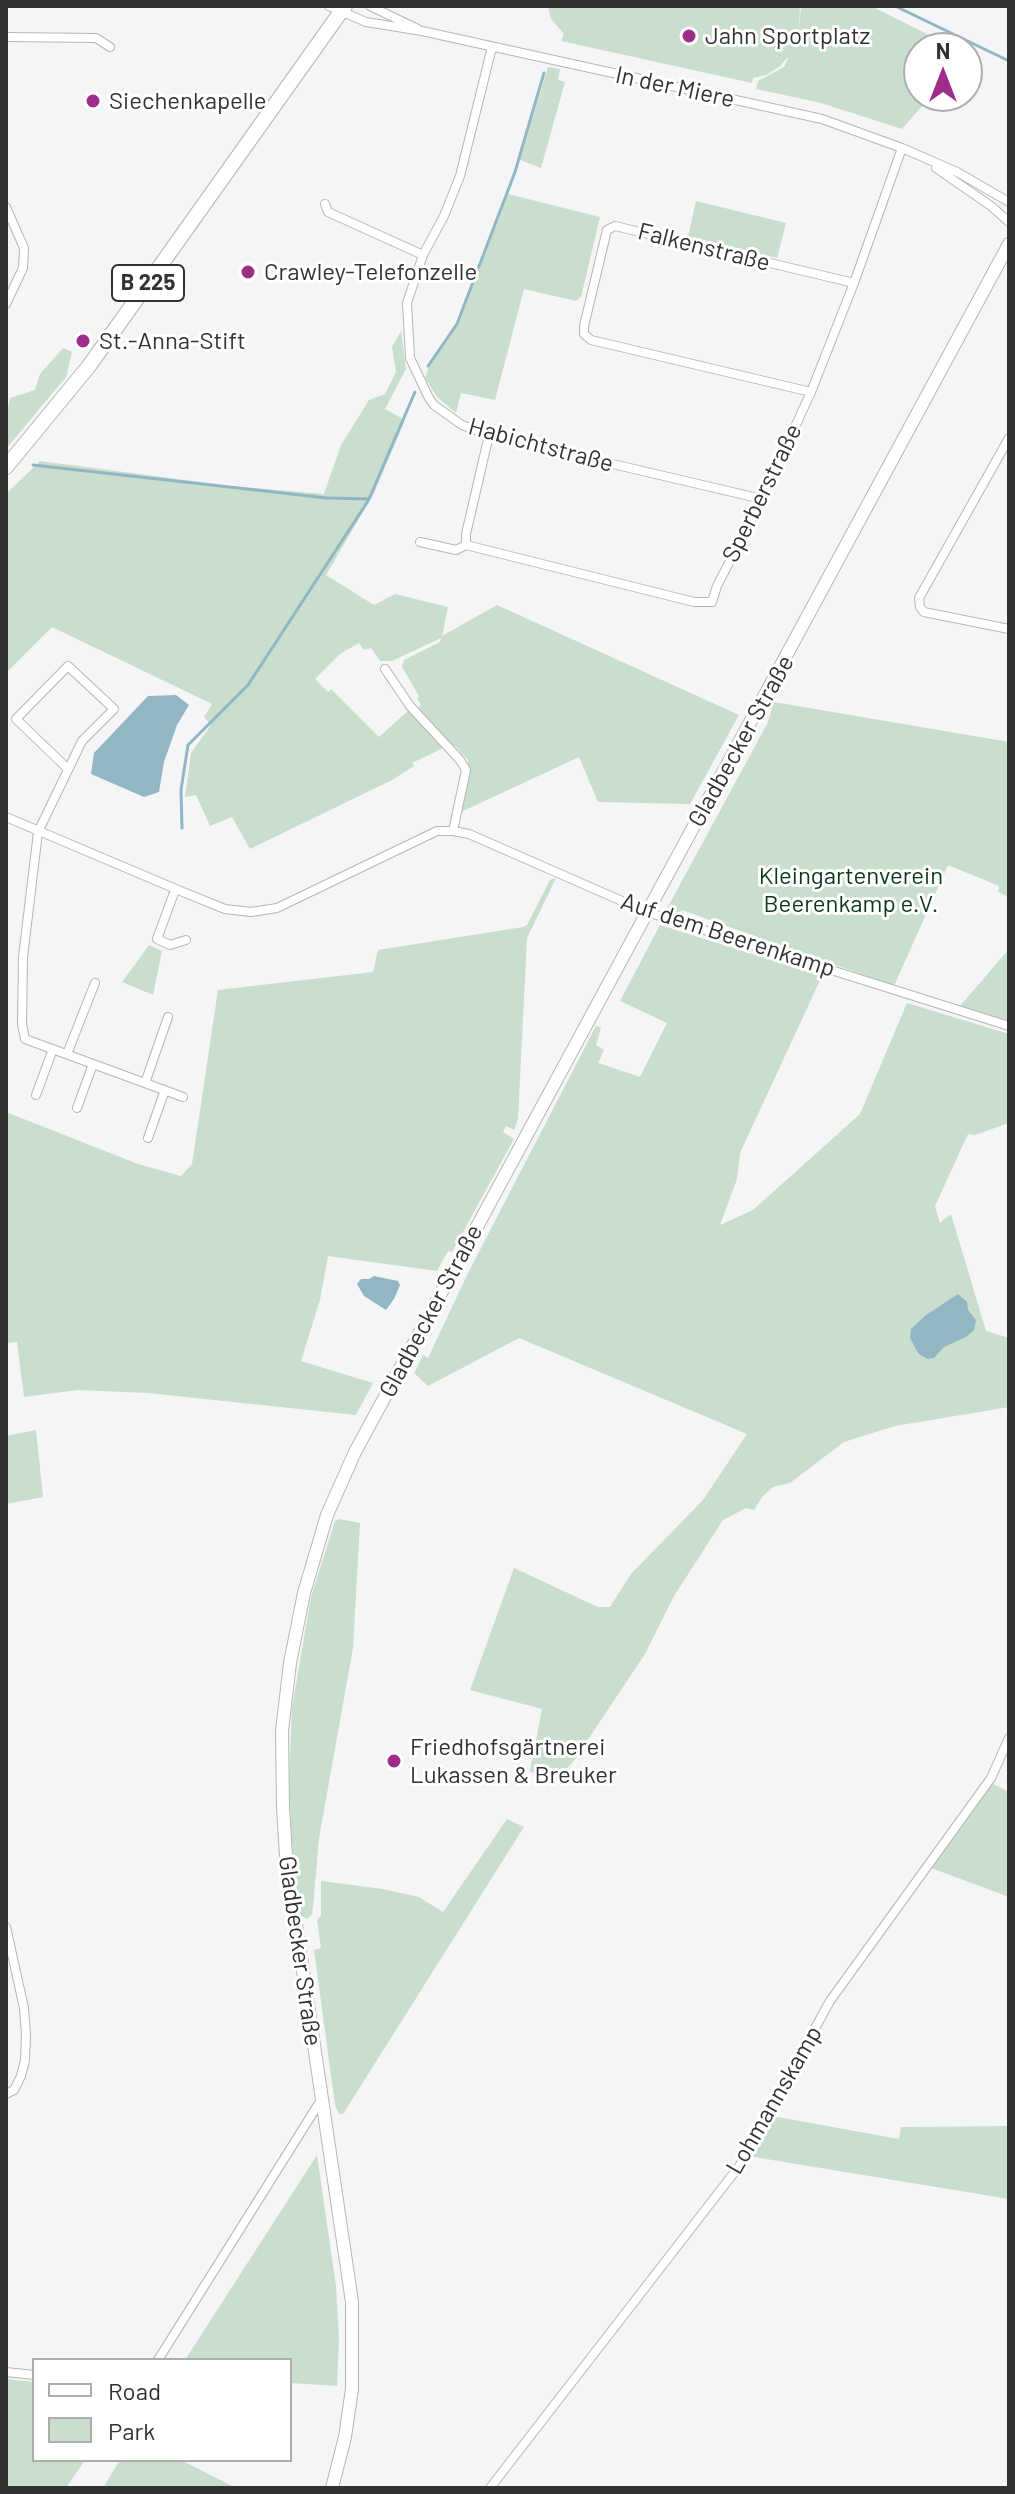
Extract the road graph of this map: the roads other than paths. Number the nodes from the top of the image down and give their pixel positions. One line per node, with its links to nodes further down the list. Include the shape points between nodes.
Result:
1 (370, 6): 3 (street, In der Miere)
2 (338, 8): 3 (street, In der Miere, via 366,22); 20 (main road, B 225, via 89,366)
3 (422, 31): 6 (street, In der Miere)
4 (6, 37): 5 (street, via 96,38)
5 (110, 47)
6 (492, 47): 7 (street, In der Miere, via 822,119); 14 (street, Habichtstraße, via 460,176)
7 (902, 148): 8 (street, In der Miere); 15 (street, Sperberstraße)
8 (922, 159): 9 (street, In der Miere); 12 (street, In der Miere)
9 (1009, 202)
10 (325, 204): 14 (street, via 328,212)
11 (6, 207): 16 (street, via 24,248 23,268)
12 (1009, 222)
13 (1009, 244): 31 (main road, Gladbecker Straße)
14 (423, 255): 18 (street, Habichtstraße, via 407,303 410,358 434,405 462,425)
15 (854, 283): 17 (street, Sperberstraße); 17 (street, Falkenstraße, via 615,226 607,230 584,326 591,340)
16 (6, 304)
17 (811, 392): 21 (street, Sperberstraße)
18 (489, 435): 21 (street, Habichtstraße); 23 (street)
19 (1009, 438): 24 (street, via 919,598 924,612)
20 (6, 467)
21 (762, 499): 23 (street, Sperberstraße, via 712,602 694,602)
22 (420, 542): 23 (street, Sperberstraße, via 456,550)
23 (466, 545)
24 (1009, 629)
25 (385, 669): 28 (street, via 466,770)
26 (67, 768): 26 (street, via 82,741 114,709 68,666 16,719); 29 (street)
27 (6, 817): 29 (street)
28 (453, 831): 30 (street, via 437,831 277,908 225,909); 31 (street, Auf dem Beerenkamp)
29 (38, 832): 30 (street); 36 (street, via 25,929 22,1024 25,1039)
30 (175, 890): 32 (street, via 157,939 170,945)
31 (647, 912): 35 (street, Auf dem Beerenkamp); 48 (main road, Gladbecker Straße, via 355,1452 327,1515 304,1593 282,1731 283,1807)
32 (186, 940)
33 (95, 983): 37 (street)
34 (168, 1017): 39 (street)
35 (1009, 1026)
36 (53, 1049): 37 (street); 41 (street)
37 (67, 1054): 38 (street)
38 (93, 1064): 39 (street); 43 (street)
39 (145, 1083): 40 (street)
40 (165, 1090): 42 (street); 44 (street)
41 (36, 1095)
42 (183, 1097)
43 (77, 1108)
44 (148, 1138)
45 (1009, 1738): 53 (street, Lohmannskamp, via 991,1778 830,2001 740,2165)
46 (6, 1927): 47 (street, via 26,2035 21,2076)
47 (6, 2094)
48 (321, 2099): 49 (street); 52 (main road, Gladbecker Straße, via 352,2302 352,2389)
49 (159, 2358)
50 (6, 2372): 51 (street)
51 (32, 2375)
52 (333, 2487)
53 (490, 2488)

